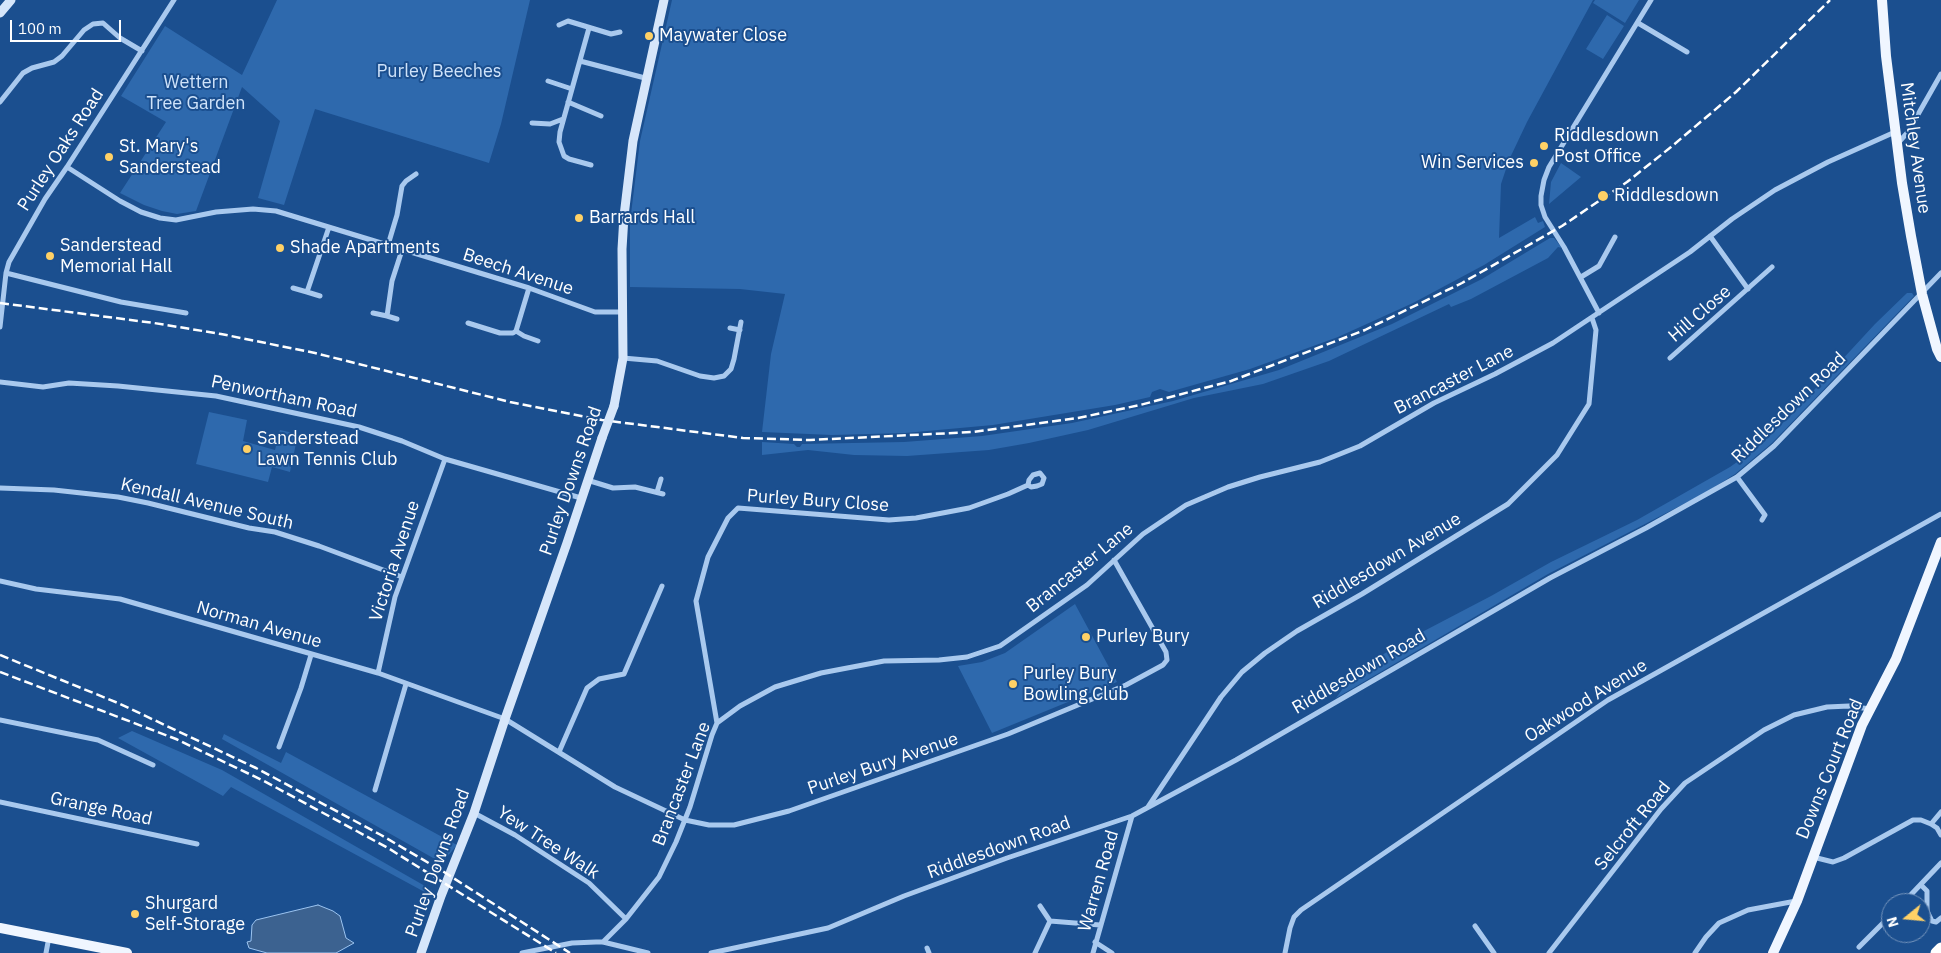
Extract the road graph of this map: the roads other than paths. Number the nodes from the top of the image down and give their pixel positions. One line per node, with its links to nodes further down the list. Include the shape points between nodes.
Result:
1 (11, 0): 6 (street)
2 (174, 0): 11 (street, Purley Oaks Road)
3 (664, 0): 15 (street, Purley Downs Road)
4 (1652, 0): 7 (street)
5 (1882, 0): 23 (main road, Mitchley Avenue)
6 (0, 14)
7 (1638, 23): 12 (street); 36 (street, via 1544,180 1542,211)
8 (559, 25): 9 (street, via 568,22)
9 (589, 28): 10 (street, via 610,34); 13 (street)
10 (620, 32)
11 (142, 51): 18 (street, via 103,24 93,24 54,62 23,74); 26 (street, Purley Oaks Road)
12 (1687, 52)
13 (580, 61): 15 (street); 17 (street)
14 (1941, 74): 24 (street, via 1908,132)
15 (645, 78): 43 (street, Purley Downs Road, via 624,216)
16 (548, 81): 17 (street)
17 (572, 89): 19 (street)
18 (0, 102)
19 (568, 102): 20 (street); 21 (street)
20 (601, 116)
21 (563, 119): 22 (street, via 550,124); 25 (street, via 559,142 564,156)
22 (532, 123)
23 (1896, 132): 24 (main road, Mitchley Avenue); 29 (street, Brancaster Lane, via 1775,190)
24 (1897, 144): 41 (main road, Mitchley Avenue)
25 (592, 165)
26 (67, 167): 28 (street, Beech Avenue, via 120,201 160,218 176,220 253,209 276,211); 35 (street, Purley Oaks Road, via 29,225)
27 (416, 174): 31 (street, via 402,186)
28 (329, 227): 31 (street, Beech Avenue); 40 (street)
29 (1710, 236): 39 (street, Hill Close); 46 (street, Brancaster Lane)
30 (1615, 237): 36 (street, via 1599,266)
31 (388, 245): 32 (street, Beech Avenue)
32 (402, 250): 38 (street, Beech Avenue); 47 (street, via 392,281)
33 (1772, 267): 39 (street, Hill Close)
34 (1941, 273): 41 (street, Riddlesdown Road)
35 (4, 277): 44 (street); 52 (street, Purley Oaks Road)
36 (1581, 277): 46 (street)
37 (294, 288): 40 (street)
38 (529, 288): 43 (street, Beech Avenue, via 595,312); 55 (street)
39 (1748, 289): 59 (street, Hill Close)
40 (307, 292): 42 (street)
41 (1922, 294): 57 (main road, Mitchley Avenue); 62 (street, Riddlesdown Road, via 1774,446)
42 (320, 296)
43 (622, 312): 58 (street, Purley Downs Road)
44 (186, 313)
45 (374, 313): 47 (street)
46 (1599, 313): 48 (street, Brancaster Lane)
47 (387, 316): 49 (street)
48 (1592, 318): 71 (street, Brancaster Lane, via 1532,355 1428,406 1339,456 1228,487 1186,505 1143,534); 87 (street, Riddlesdown Avenue, via 1596,330 1589,404 1556,455 1508,504 1298,631 1242,672 1221,696)
49 (397, 319)
50 (741, 322): 54 (street)
51 (468, 323): 55 (street, via 503,334)
52 (0, 327)
53 (730, 328): 54 (street)
54 (740, 330): 58 (street, via 731,369 724,376 700,376 657,362)
55 (516, 331): 56 (street)
56 (538, 340)
57 (1941, 357)
58 (623, 358): 64 (street, Purley Downs Road, bridge, via 614,406)
59 (1670, 358)
60 (0, 382): 61 (street, Penwortham Road, via 43,387 69,383 118,386 216,396 358,426 402,440)
61 (445, 459): 67 (street, Penwortham Road); 72 (street, Victoria Avenue)
62 (1737, 477): 69 (street); 87 (street, Riddlesdown Road, via 1542,583)
63 (661, 479): 64 (street, via 660,493 635,487 610,487)
64 (587, 480): 67 (street, Purley Downs Road)
65 (1028, 485): 81 (street, Purley Bury Close, via 969,508 916,518 889,520 738,508 728,518 708,557 696,601)
66 (0, 488): 72 (street, Kendall Avenue South, via 54,490 148,503 275,532)
67 (581, 498): 79 (street, Purley Downs Road)
68 (1941, 514): 122 (street, Oakwood Avenue, via 1608,700 1301,910 1294,917)
69 (1765, 515)
70 (1941, 542): 78 (main road, Downs Court Road, via 1896,659)
71 (1114, 560): 81 (street, Brancaster Lane, via 1070,598 994,649 967,657 884,661 821,673 755,698); 91 (street, Purley Bury Avenue, via 1166,652 1167,660 1163,665 1126,685 1008,734 789,811 734,825 709,825)
72 (402, 576): 76 (street, Victoria Avenue)
73 (0, 581): 75 (street, Norman Avenue, via 120,599)
74 (662, 586): 83 (street, via 624,674 599,679 587,688)
75 (311, 654): 76 (street, Norman Avenue); 82 (street)
76 (378, 673): 77 (street, Norman Avenue)
77 (406, 684): 79 (street, Norman Avenue); 85 (street)
78 (1870, 709): 95 (main road, Downs Court Road); 124 (street, Selcroft Road, via 1827,707 1794,715 1764,730 1685,783)
79 (504, 719): 83 (street, Purley Bury Avenue); 89 (street, Purley Downs Road)
80 (0, 720): 84 (street, via 98,740)
81 (717, 723): 91 (street, Brancaster Lane)
82 (279, 747)
83 (558, 752): 91 (street, Purley Bury Avenue, via 615,788)
84 (153, 765)
85 (375, 790)
86 (0, 802): 94 (street, Grange Road)
87 (1147, 809): 90 (street, Riddlesdown Road)
88 (1941, 812): 92 (street)
89 (474, 813): 102 (street, Yew Tree Walk, via 515,835 589,884); 115 (street, Purley Downs Road)
90 (1132, 816): 104 (street, Warren Road); 118 (street, Riddlesdown Road, via 1007,858 828,928)
91 (685, 820): 102 (street, Brancaster Lane, via 659,877)
92 (1931, 824): 93 (street); 95 (street, via 1918,819 1908,822 1833,862)
93 (1941, 835)
94 (197, 844)
95 (1813, 857): 99 (main road, Downs Court Road)
96 (1941, 863): 97 (street)
97 (1921, 885): 98 (street); 101 (street, via 1927,891 1927,911 1932,921)
98 (1913, 893)
99 (1796, 901): 125 (street, via 1748,910 1719,923); 126 (main road, Downs Court Road)
100 (1040, 906): 103 (street)
101 (1941, 918)
102 (626, 920): 109 (street, Brancaster Lane)
103 (1050, 921): 104 (street); 119 (street)
104 (1100, 925): 110 (street, Warren Road)
105 (1881, 925): 111 (street)
106 (1475, 926): 123 (street)
107 (0, 928): 108 (main road)
108 (49, 937): 113 (street); 114 (main road)
109 (604, 942): 116 (street, via 572,943); 117 (street)
110 (1095, 942): 120 (street, Warren Road); 121 (street)
111 (1859, 947)
112 (1941, 948): 127 (highway)
113 (46, 953)
114 (127, 953)
115 (422, 953)
116 (522, 953)
117 (648, 953)
118 (711, 953)
119 (1035, 953)
120 (1092, 953)
121 (1112, 953)
122 (1285, 953)
123 (1494, 953)
124 (1549, 953)
125 (1695, 953)
126 (1773, 953)
127 (1936, 953)

